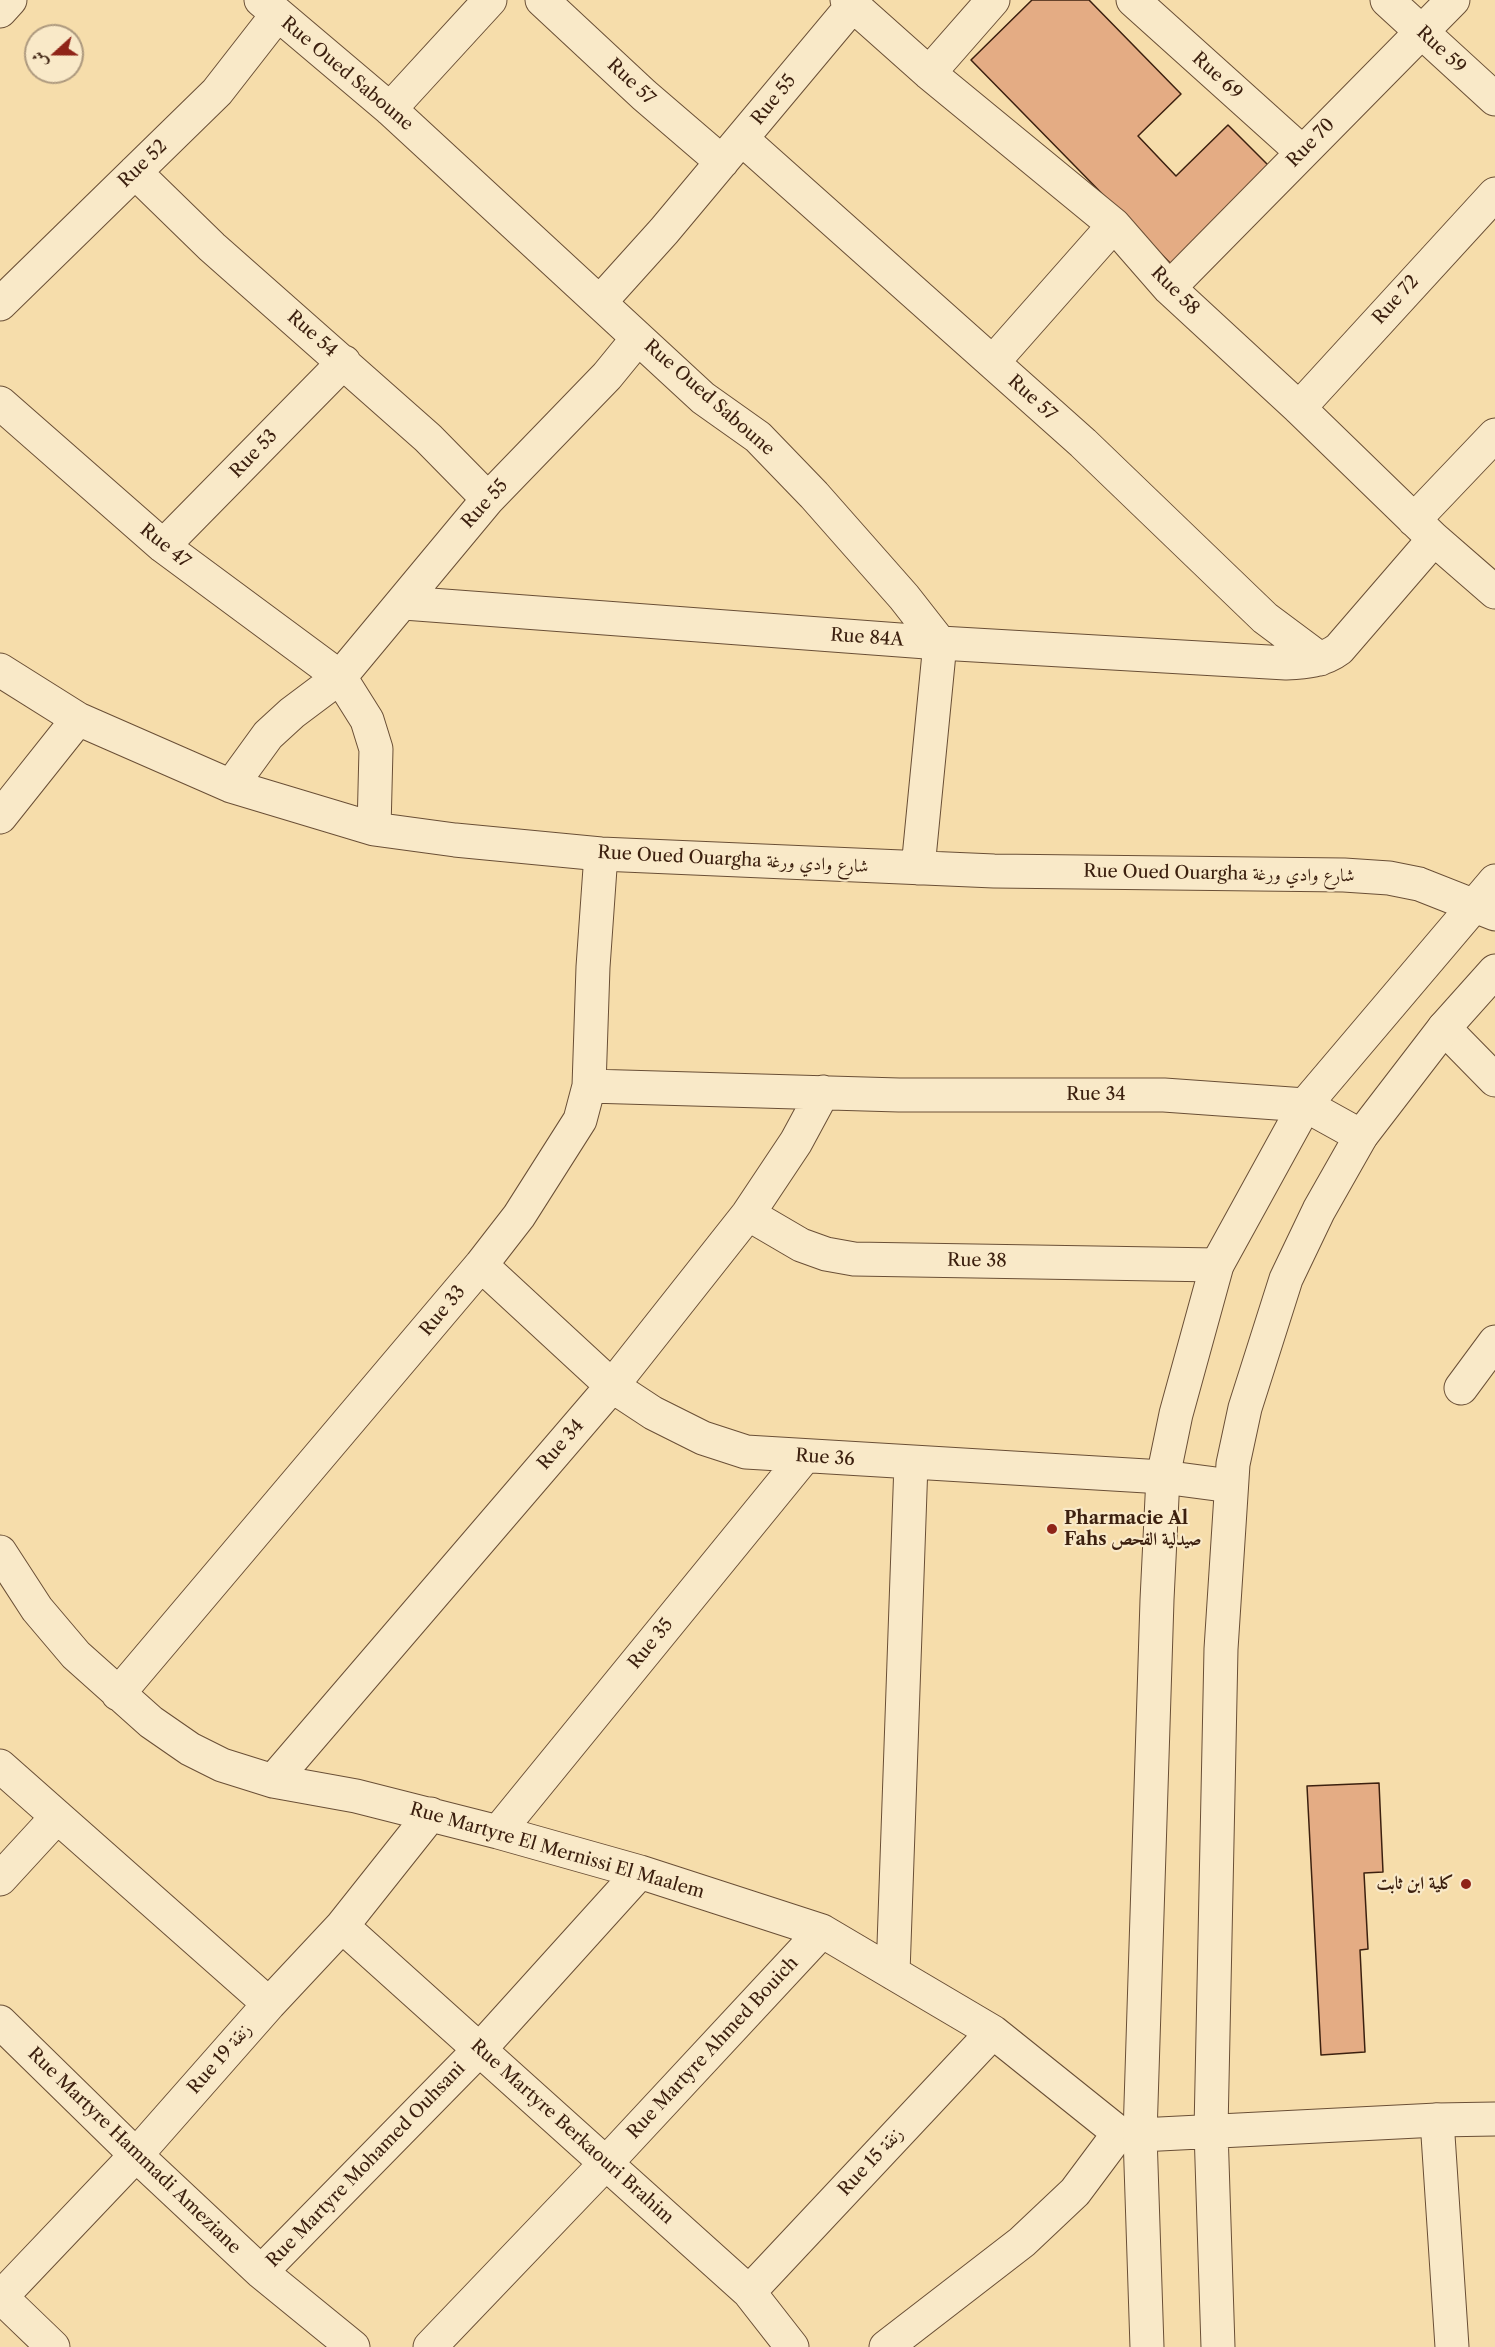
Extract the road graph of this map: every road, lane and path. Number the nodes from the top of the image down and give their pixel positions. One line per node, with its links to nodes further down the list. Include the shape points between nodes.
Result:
1 (10, 0): 10 (street)
2 (490, 0): 14 (street)
3 (542, 0): 15 (street, Rue 57, via 644,95)
4 (993, 0): 12 (street)
5 (1133, 0): 16 (street, Rue 69)
6 (1388, 0): 11 (street, Rue 59)
7 (1453, 0): 11 (street, Rue 70)
8 (850, 3): 12 (street, Rue 58); 15 (street, Rue 55)
9 (269, 8): 14 (street, Rue Oued Saboune); 17 (street, Rue 52, via 216,92)
10 (0, 11)
11 (1422, 32): 13 (street, Rue 59); 16 (street, Rue 70)
12 (929, 73): 19 (street, Rue 58)
13 (1495, 99)
14 (390, 110): 21 (street, Rue Oued Saboune)
15 (732, 151): 21 (street, Rue 55); 25 (street, Rue 57)
16 (1302, 152): 20 (street, Rue 70)
17 (135, 172): 22 (street, Rue 52); 24 (street, Rue 54, via 212,247)
18 (1495, 194): 27 (street, Rue 72)
19 (1114, 225): 20 (street, Rue 58); 25 (street)
20 (1169, 288): 27 (street, Rue 58)
21 (600, 302): 23 (street, Rue Oued Saboune)
22 (0, 304)
23 (638, 338): 29 (street, Rue 55, via 607,376); 34 (street, Rue Oued Saboune, via 703,398 774,454 863,549)
24 (344, 362): 29 (street, Rue 54); 31 (street, Rue 53)
25 (993, 362): 35 (street, Rue 57, via 1265,618)
26 (0, 403): 31 (street, Rue 47)
27 (1299, 408): 30 (street, Rue 58)
28 (1495, 435): 30 (street)
29 (488, 499): 33 (street, Rue 55)
30 (1424, 530): 32 (street, Rue 58); 35 (street, via 1362,624)
31 (163, 546): 37 (street, Rue 47)
32 (1495, 592)
33 (404, 603): 34 (street, Rue 84A); 37 (street, Rue 55)
34 (940, 644): 35 (street, Rue 84A, via 1286,663); 43 (street)
35 (1325, 657)
36 (0, 670): 38 (street, Rue Oued Ouargha شارع وادي ورغة)
37 (340, 677): 39 (street, Rue 55, via 268,735); 41 (street, via 367,720 376,749)
38 (78, 719): 39 (street, Rue Oued Ouargha شارع وادي ورغة); 40 (street)
39 (231, 786): 41 (street, Rue Oued Ouargha شارع وادي ورغة)
40 (0, 817)
41 (374, 828): 42 (street, Rue Oued Ouargha شارع وادي ورغة)
42 (601, 854): 43 (street, Rue Oued Ouargha شارع وادي ورغة); 48 (street, Rue 33)
43 (918, 868): 44 (street, Rue Oued Ouargha شارع وادي ورغة, via 1378,877)
44 (1488, 900): 50 (street)
45 (1495, 971): 46 (street)
46 (1444, 1028): 47 (street); 51 (street)
47 (1495, 1080)
48 (589, 1086): 49 (street, Rue 34); 53 (street, Rue 33, via 580,1120 519,1216)
49 (824, 1092): 50 (street, Rue 34, via 1164,1095); 52 (street, Rue 34)
50 (1305, 1105): 51 (street, Rue 34); 54 (street)
51 (1361, 1136): 61 (street, via 1286,1279 1245,1408)
52 (748, 1214): 54 (street, Rue 38, via 801,1245 854,1259); 56 (street, Rue 34)
53 (481, 1265): 56 (street, Rue 36); 63 (street, Rue 33)
54 (1216, 1265): 60 (street)
55 (1495, 1342): 57 (street)
56 (612, 1386): 58 (street, Rue 36, via 653,1413 703,1438 746,1452); 65 (street, Rue 34)
57 (1461, 1388)
58 (804, 1457): 59 (street, Rue 36); 68 (street, Rue 35)
59 (911, 1463): 60 (street, Rue 36); 73 (street)
60 (1163, 1477): 61 (street, Rue 36); 81 (street)
61 (1231, 1486): 80 (street, via 1221,1649)
62 (0, 1552): 63 (street, Rue Martyre El Mernissi El Maalem, via 37,1610 76,1655)
63 (118, 1694): 65 (street, Rue Martyre El Mernissi El Maalem, via 190,1749 222,1765)
64 (0, 1766): 67 (street)
65 (273, 1780): 66 (street, Rue Martyre El Mernissi El Maalem)
66 (431, 1814): 68 (street, Rue Martyre El Mernissi El Maalem); 71 (street, Rue 19 زنقة)
67 (57, 1817): 70 (street); 74 (street)
68 (498, 1832): 69 (street, Rue Martyre El Mernissi El Maalem)
69 (640, 1872): 72 (street, Rue Martyre El Mernissi El Maalem); 77 (street, Rue Martyre Mohamed Ouhsani)
70 (0, 1878)
71 (342, 1926): 74 (street, Rue 19 زنقة); 77 (street, Rue Martyre Berkaouri Brahim)
72 (822, 1931): 73 (street, Rue Martyre El Mernissi El Maalem); 83 (street, Rue Martyre Ahmed Bouich)
73 (894, 1973): 76 (street, Rue Martyre El Mernissi El Maalem)
74 (269, 2004): 82 (street, Rue 19 زنقة)
75 (0, 2022): 82 (street, Rue Martyre Hammadi Ameziane)
76 (993, 2032): 81 (street, Rue Martyre El Mernissi El Maalem); 85 (street, Rue 15 زنقة)
77 (480, 2049): 83 (street, Rue Martyre Berkaouri Brahim); 84 (street, Rue Martyre Mohamed Ouhsani)
78 (1495, 2119): 79 (street)
79 (1437, 2120): 80 (street); 94 (street)
80 (1211, 2130): 81 (street); 93 (street)
81 (1130, 2134): 91 (street, via 1022,2241); 92 (street)
82 (136, 2155): 84 (street, Rue Martyre Hammadi Ameziane); 86 (street, Rue 19 زنقة)
83 (607, 2162): 85 (street, Rue Martyre Berkaouri Brahim); 89 (street, Rue Martyre Ahmed Bouich)
84 (261, 2272): 88 (street, Rue Martyre Hammadi Ameziane)
85 (749, 2292): 90 (street, Rue Martyre Berkaouri Brahim)
86 (1, 2296): 87 (street)
87 (53, 2347)
88 (353, 2347)
89 (430, 2347)
90 (792, 2347)
91 (886, 2347)
92 (1147, 2347)
93 (1218, 2347)
94 (1452, 2347)

